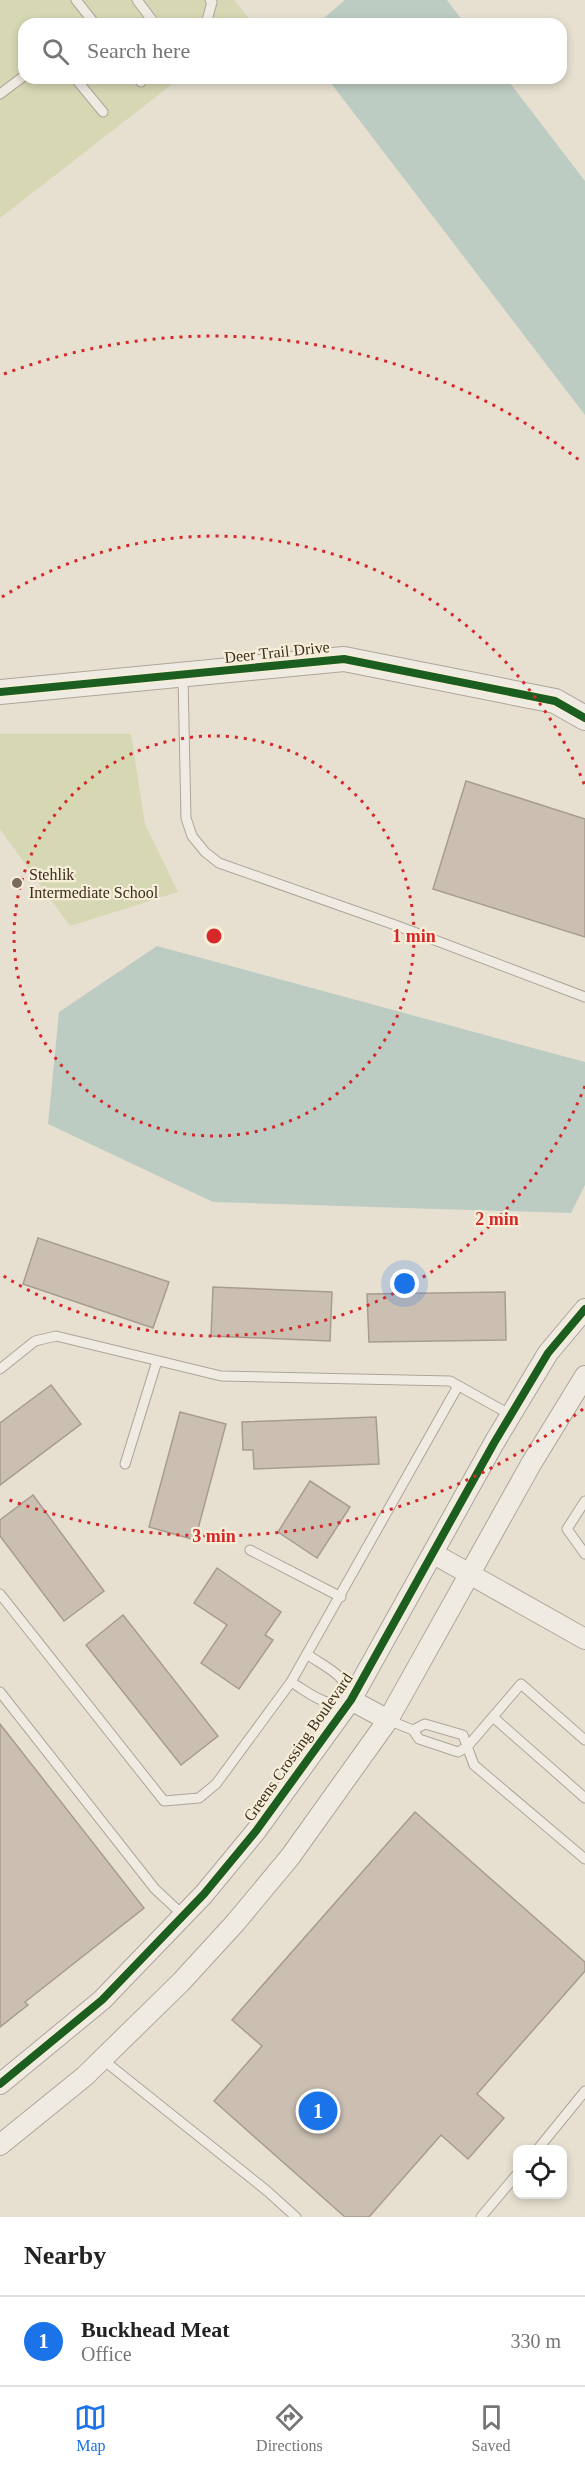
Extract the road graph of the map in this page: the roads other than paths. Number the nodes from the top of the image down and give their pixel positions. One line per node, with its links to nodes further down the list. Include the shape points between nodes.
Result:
1 (76, 0): 4 (lane)
2 (137, 0): 5 (lane)
3 (210, 0): 6 (lane)
4 (90, 18)
5 (150, 18)
6 (208, 18)
7 (18, 80): 9 (lane)
8 (80, 84): 10 (lane)
9 (0, 94)
10 (103, 112)
11 (183, 674): 12 (street, Deer Trail Drive); 13 (street, Deer Trail Drive, via 344,658 555,701); 14 (lane, via 186,818 192,836 205,852 219,863)
12 (0, 692)
13 (585, 718)
14 (585, 997)
15 (585, 1309): 20 (street, Greens Crossing Boulevard, via 548,1353)
16 (157, 1361): 17 (lane, via 56,1336 35,1341); 19 (lane, via 221,1376 450,1381); 21 (lane)
17 (0, 1369)
18 (585, 1376): 26 (street)
19 (458, 1386): 20 (lane); 28 (lane)
20 (511, 1415): 24 (street, Greens Crossing Boulevard)
21 (125, 1464)
22 (585, 1501): 25 (lane, via 567,1529)
23 (250, 1550): 28 (lane)
24 (434, 1554): 26 (street); 33 (street, Greens Crossing Boulevard)
25 (585, 1554)
26 (470, 1574): 29 (street); 35 (street)
27 (0, 1594): 31 (lane, via 164,1801 199,1798 216,1784)
28 (341, 1597): 30 (lane)
29 (585, 1639)
30 (308, 1655): 31 (lane); 33 (lane, via 340,1677 349,1687)
31 (291, 1682): 33 (lane, via 326,1703 337,1705)
32 (0, 1692): 41 (lane, via 155,1889)
33 (351, 1700): 35 (street); 41 (street, Greens Crossing Boulevard, via 256,1831)
34 (493, 1717): 37 (lane, via 521,1684); 38 (lane); 39 (lane)
35 (388, 1720): 36 (lane); 42 (street, via 290,1857 236,1922)
36 (413, 1730): 38 (lane, via 419,1739 448,1749 458,1752); 38 (lane, via 425,1724 463,1735)
37 (585, 1740)
38 (467, 1747): 40 (lane, via 474,1765)
39 (585, 1798)
40 (585, 1859)
41 (184, 1917): 43 (street, Greens Crossing Boulevard, via 102,2000)
42 (102, 2059): 45 (street); 48 (lane)
43 (0, 2084)
44 (585, 2091): 46 (lane)
45 (0, 2145)
46 (541, 2145)
47 (513, 2179): 49 (lane)
48 (296, 2217)
49 (481, 2217)

